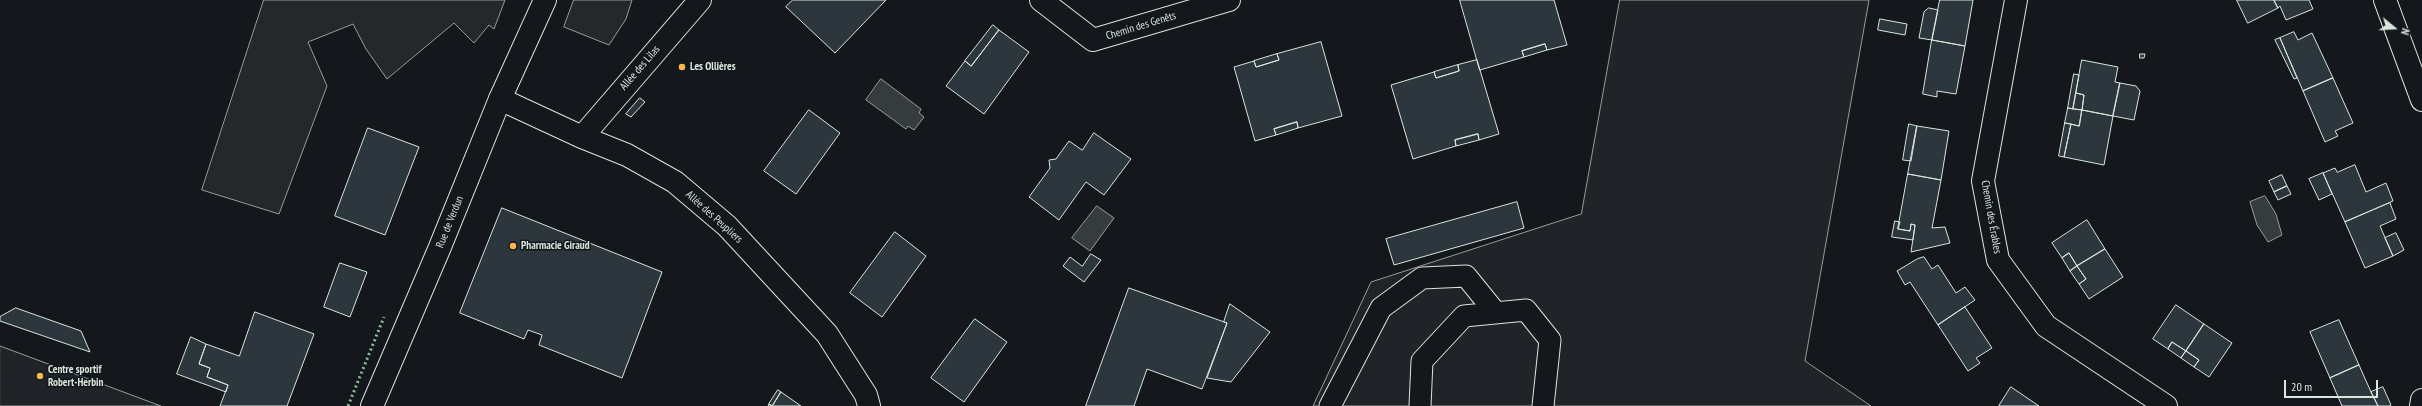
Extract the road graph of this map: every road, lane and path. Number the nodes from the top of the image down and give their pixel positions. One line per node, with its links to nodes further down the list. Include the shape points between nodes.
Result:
1 (536, 0): 8 (street, Rue de Verdun)
2 (545, 0): 8 (street, Rue de Verdun)
3 (700, 0): 11 (street, Allée des Lilas)
4 (1041, 0): 5 (street, Chemin des Genêts, via 1093,40)
5 (1229, 0)
6 (2016, 0): 19 (street, Chemin des Érables, via 1982,181 1998,260 2046,326)
7 (2386, 0): 10 (street)
8 (526, 38): 9 (street, Rue de Verdun)
9 (500, 99): 11 (street, Allée des Peupliers); 14 (street, Rue de Verdun)
10 (2422, 100)
11 (582, 137): 15 (street, Allée des Peupliers, via 627,155 675,182 727,226 827,334 866,395)
12 (1496, 313): 16 (street, via 1466,276 1422,278 1382,308); 17 (street, via 1464,316 1422,361); 18 (street, via 1526,310 1550,340)
13 (2422, 400): 20 (street)
14 (372, 406)
15 (869, 406)
16 (1330, 406)
17 (1420, 406)
18 (1542, 406)
19 (2166, 406)
20 (2421, 406)

